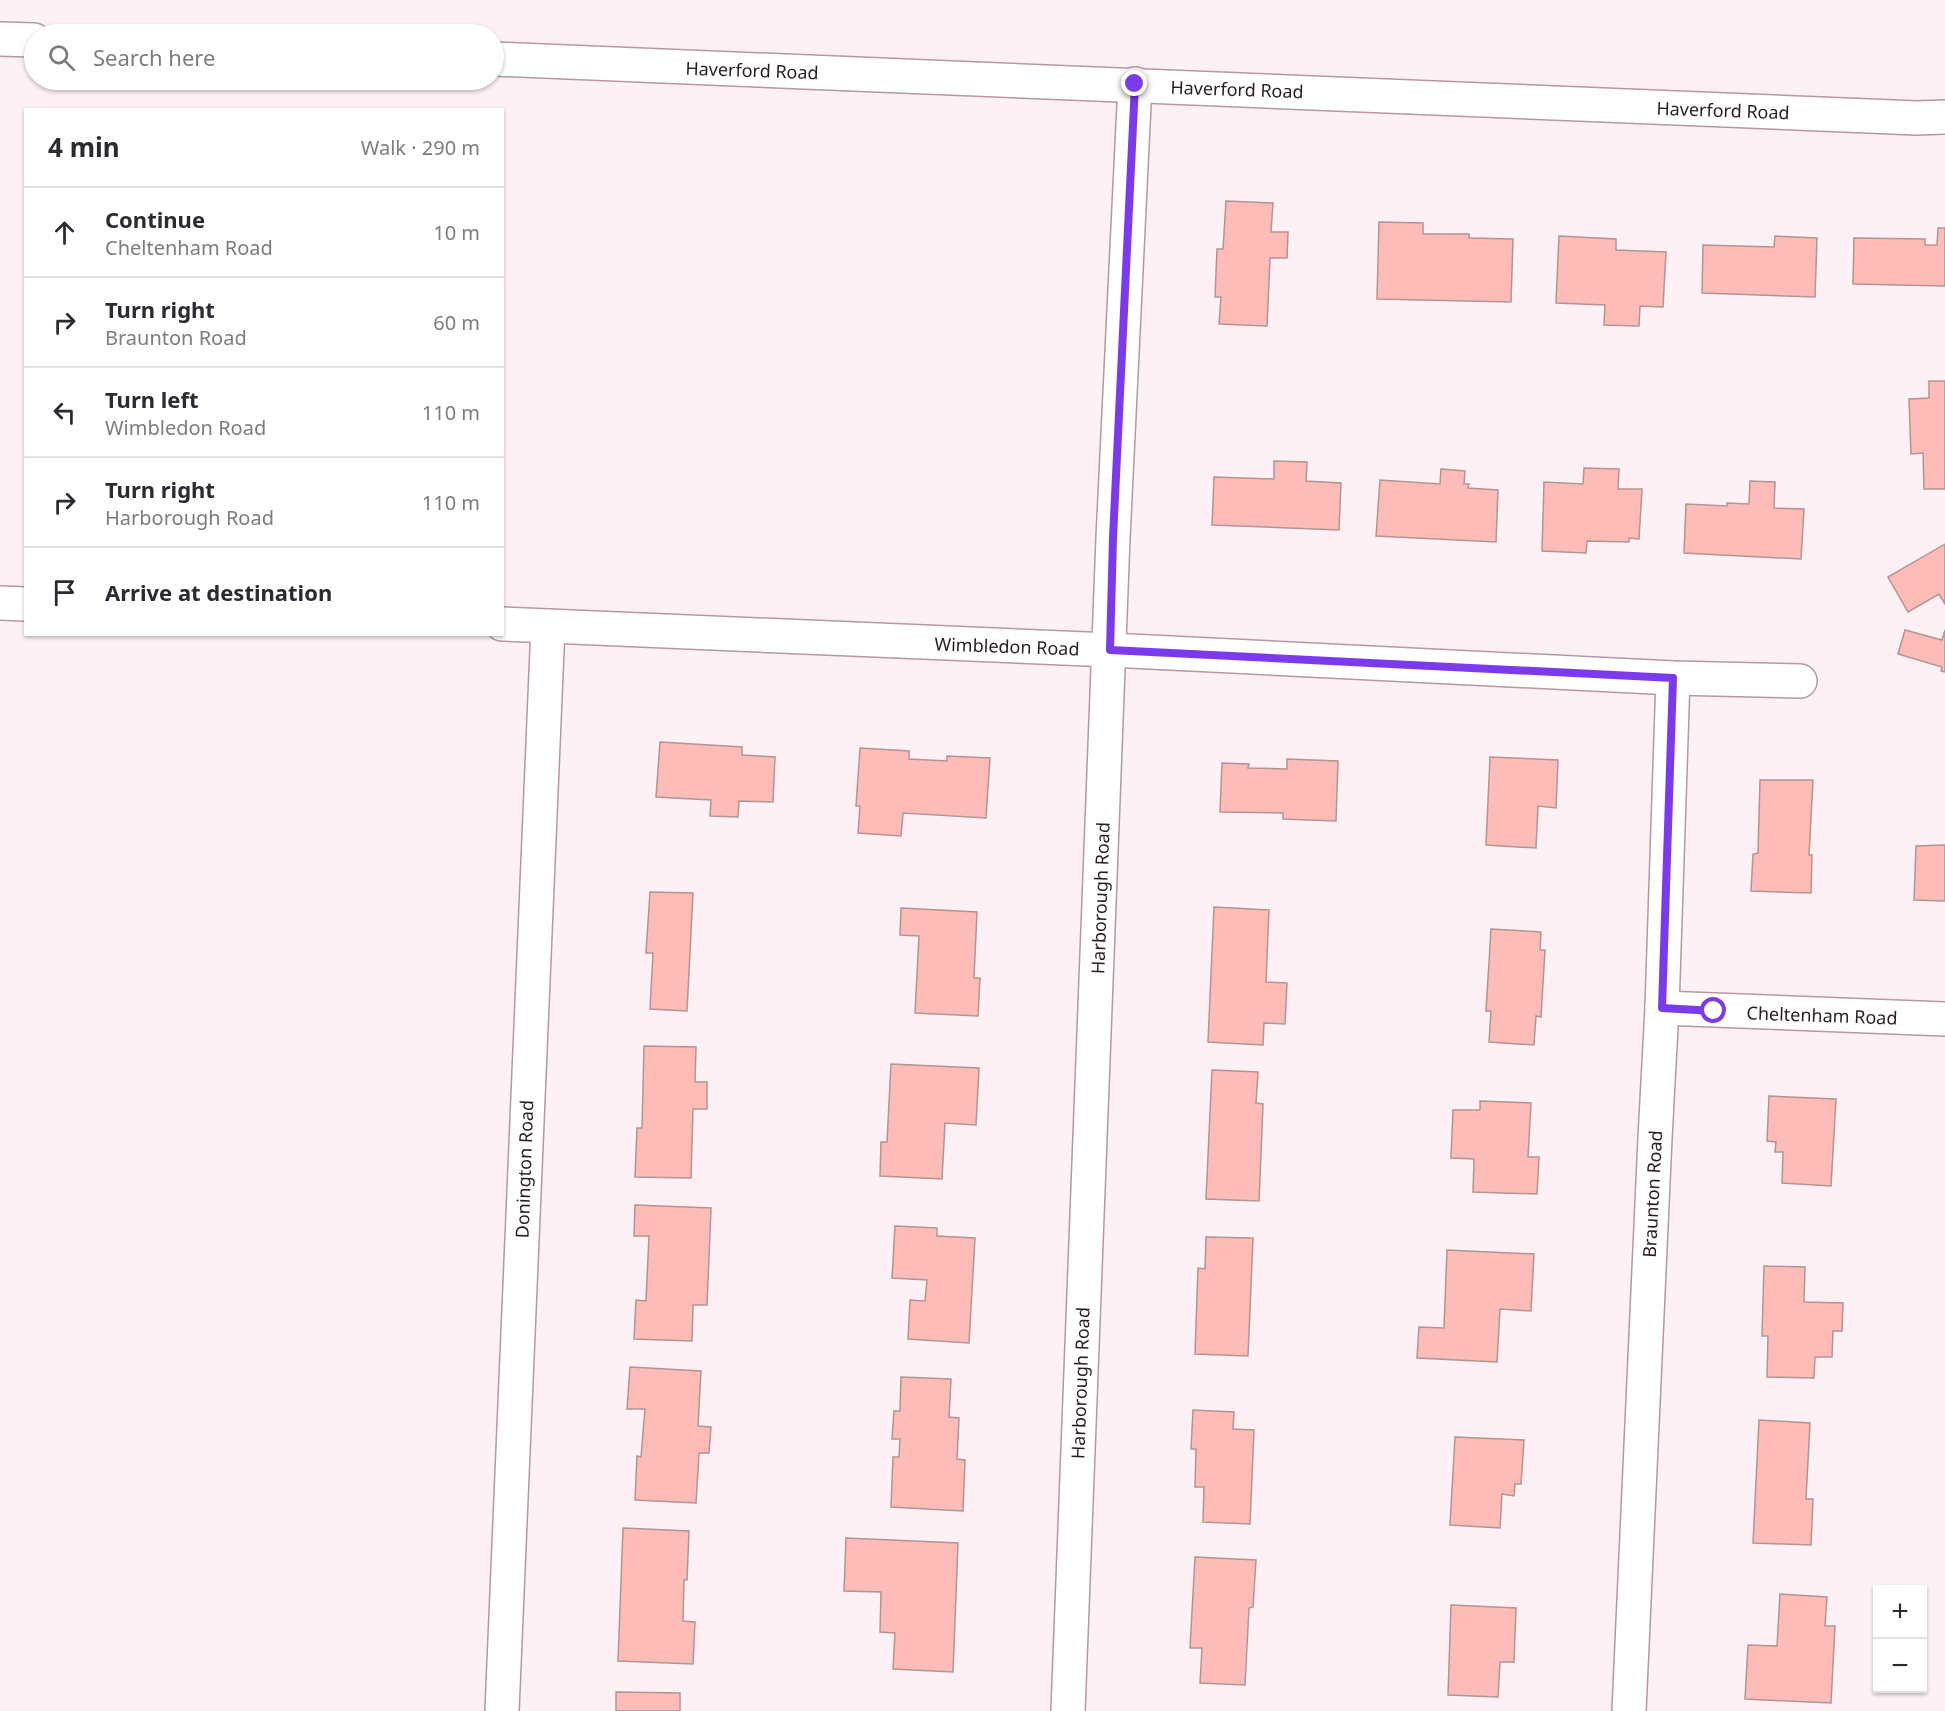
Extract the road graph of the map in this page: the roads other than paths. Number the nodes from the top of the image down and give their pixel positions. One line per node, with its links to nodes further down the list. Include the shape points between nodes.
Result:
1 (0, 39): 2 (street)
2 (24, 40)
3 (504, 59): 4 (street, Haverford Road)
4 (1135, 84): 5 (street, Haverford Road); 10 (street, Harborough Road)
5 (1945, 117)
6 (0, 603): 7 (street)
7 (24, 604)
8 (504, 624): 9 (street, Wimbledon Road)
9 (548, 626): 10 (street, Wimbledon Road); 15 (street, Donington Road)
10 (1110, 650): 11 (street, Wimbledon Road); 16 (street, Harborough Road)
11 (1673, 678): 12 (street, Wimbledon Road); 13 (street, Braunton Road)
12 (1800, 681)
13 (1662, 1008): 14 (street, Cheltenham Road); 17 (street, Braunton Road)
14 (1945, 1019)
15 (502, 1711)
16 (1068, 1711)
17 (1629, 1711)

